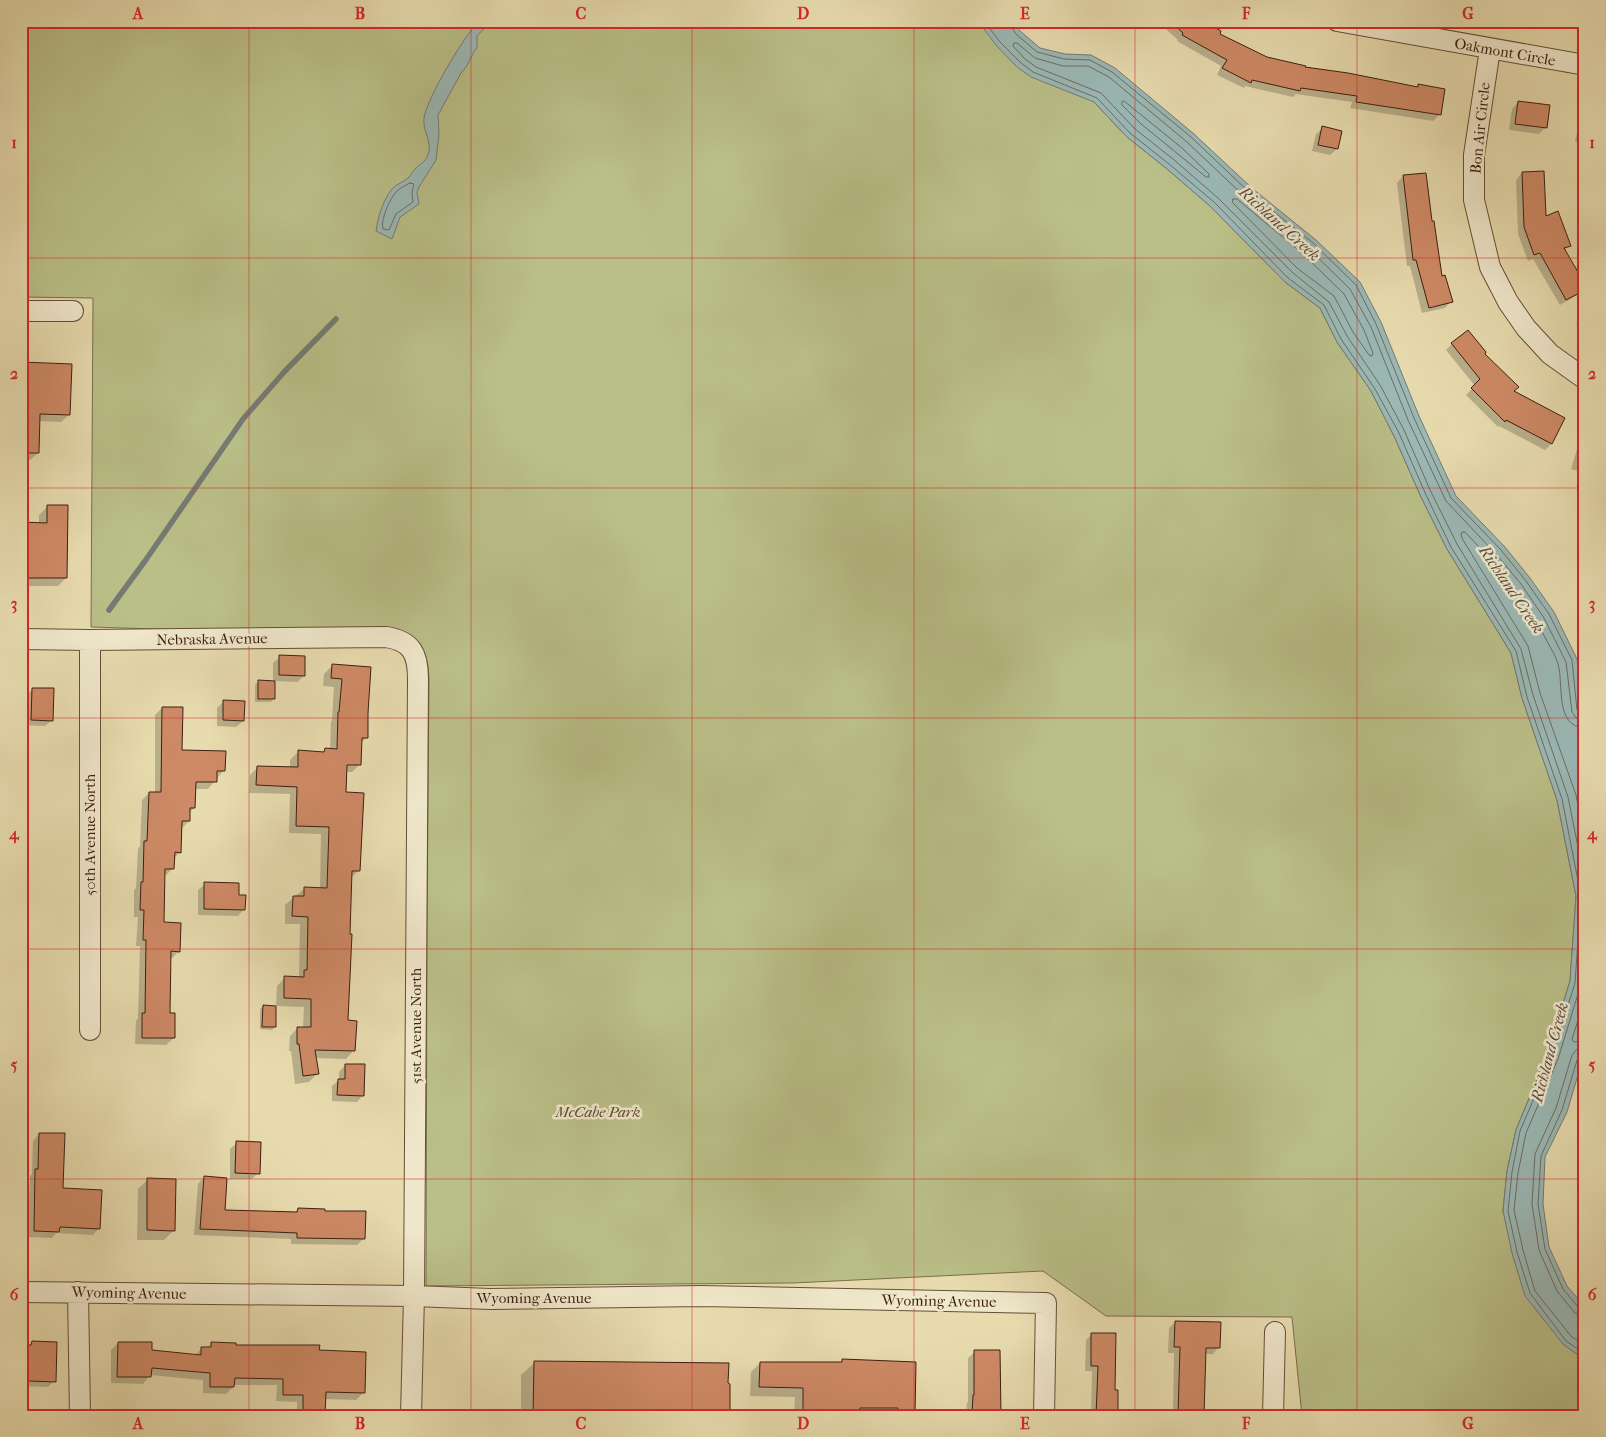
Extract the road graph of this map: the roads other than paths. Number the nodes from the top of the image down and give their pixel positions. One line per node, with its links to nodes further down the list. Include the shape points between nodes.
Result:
1 (1337, 21): 2 (street, Oakmont Circle)
2 (1490, 49): 3 (street, Oakmont Circle); 6 (street, Bon Air Circle, via 1474,155 1474,200 1490,267 1526,328 1550,354)
3 (1585, 66)
4 (21, 311): 5 (street)
5 (73, 311)
6 (1585, 379)
7 (21, 639): 8 (street, Nebraska Avenue)
8 (90, 640): 9 (street, Nebraska Avenue, via 371,637); 10 (street, 50th Avenue North)
9 (402, 642): 13 (street, 51st Avenue North, via 414,653 418,673)
10 (90, 1030)
11 (21, 1292): 12 (street, Wyoming Avenue)
12 (78, 1292): 13 (street, Wyoming Avenue); 15 (street)
13 (414, 1296): 16 (street, 51st Avenue North); 17 (street, Wyoming Avenue, via 490,1299 702,1296 1046,1303)
14 (1275, 1332): 18 (street)
15 (80, 1416)
16 (411, 1416)
17 (1044, 1416)
18 (1274, 1416)

